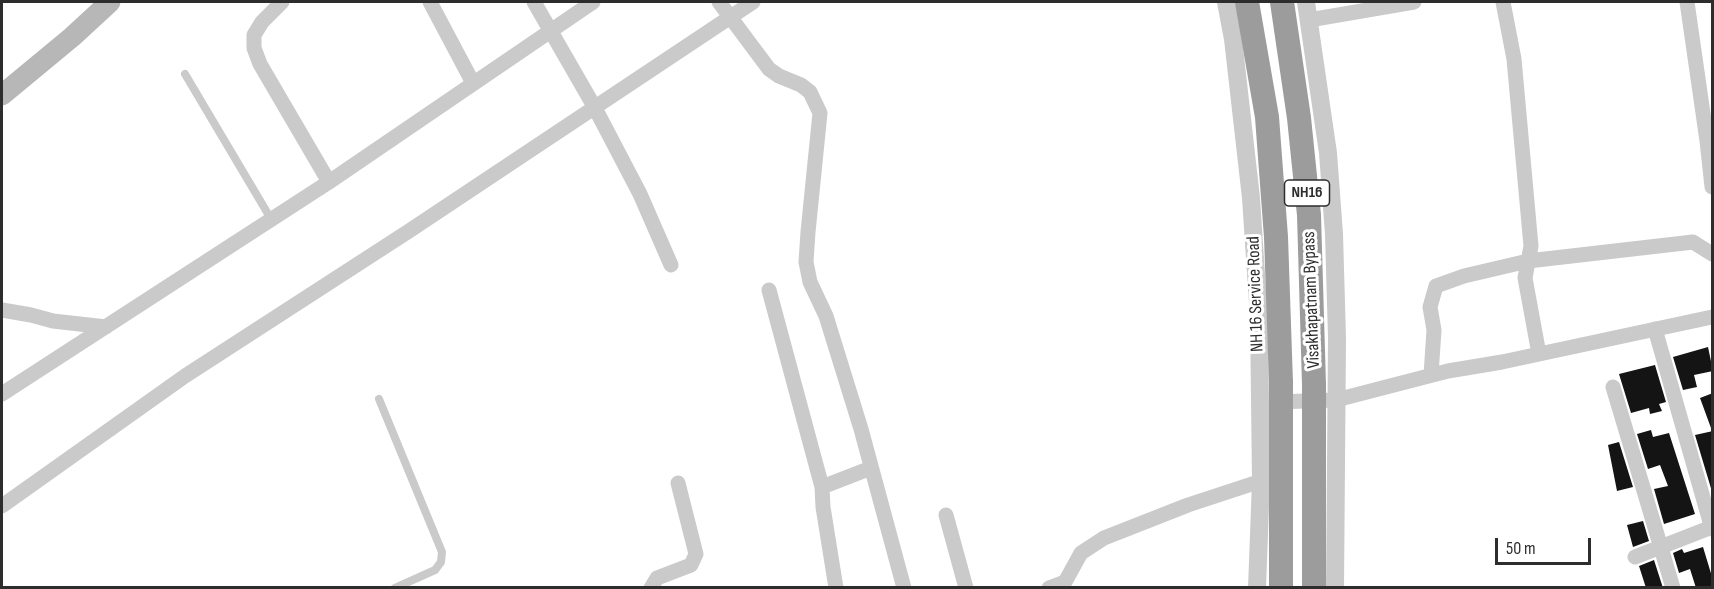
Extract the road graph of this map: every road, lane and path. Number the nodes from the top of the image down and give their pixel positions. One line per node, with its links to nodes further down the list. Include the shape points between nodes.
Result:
1 (110, 2): 20 (main road)
2 (282, 2): 23 (street, via 254,35 254,48)
3 (430, 2): 19 (street)
4 (534, 2): 17 (street)
5 (593, 2): 17 (street)
6 (718, 2): 15 (street)
7 (753, 2): 15 (street)
8 (1226, 2): 40 (street, NH 16 Service Road, via 1251,198 1259,319)
9 (1247, 2): 58 (highway, Visakhapatnam Bypass / NH16, bridge, via 1267,117 1276,237)
10 (1282, 2): 59 (highway, Visakhapatnam Bypass / NH16, bridge, via 1309,215)
11 (1306, 2): 16 (street)
12 (1414, 2): 16 (street)
13 (1503, 2): 27 (street, via 1514,59 1531,246)
14 (1687, 2): 22 (street)
15 (730, 17): 21 (street); 41 (street, via 768,69 810,92 820,112 806,262)
16 (1308, 20): 39 (street, via 1328,153)
17 (550, 31): 19 (street); 21 (street)
18 (185, 74): 25 (lane)
19 (474, 83): 23 (street)
20 (2, 95)
21 (595, 108): 28 (street, via 640,194); 45 (street, via 184,376)
22 (1710, 140): 24 (street)
23 (329, 182): 25 (street)
24 (1713, 187)
25 (272, 219): 32 (street)
26 (1713, 254): 27 (street, via 1693,242)
27 (1528, 261): 34 (street, via 1525,278); 35 (street, via 1436,286 1430,307 1434,330)
28 (671, 265)
29 (769, 290): 44 (street)
30 (2, 310): 32 (street)
31 (1713, 317): 33 (street)
32 (106, 327): 37 (street)
33 (1655, 329): 34 (street); 47 (street)
34 (1539, 354): 35 (street)
35 (1431, 375): 39 (street)
36 (1613, 387): 48 (street)
37 (2, 394)
38 (379, 399): 51 (lane, via 442,552 435,570)
39 (1336, 400): 40 (street); 60 (street)
40 (1259, 402): 42 (street, NH 16 Service Road)
41 (871, 468): 44 (street); 54 (street)
42 (1261, 481): 50 (street, via 1104,538 1081,554); 57 (street, NH 16 Service Road)
43 (678, 483): 52 (street, via 696,554 691,565 657,578)
44 (822, 487): 53 (street)
45 (2, 506)
46 (946, 515): 55 (street)
47 (1712, 528): 48 (street)
48 (1661, 547): 49 (street); 61 (street)
49 (1635, 557)
50 (1066, 585): 56 (street)
51 (397, 587)
52 (651, 588)
53 (836, 588)
54 (904, 588)
55 (966, 588)
56 (1049, 588)
57 (1257, 588)
58 (1281, 588)
59 (1314, 588)
60 (1335, 588)
61 (1673, 588)

